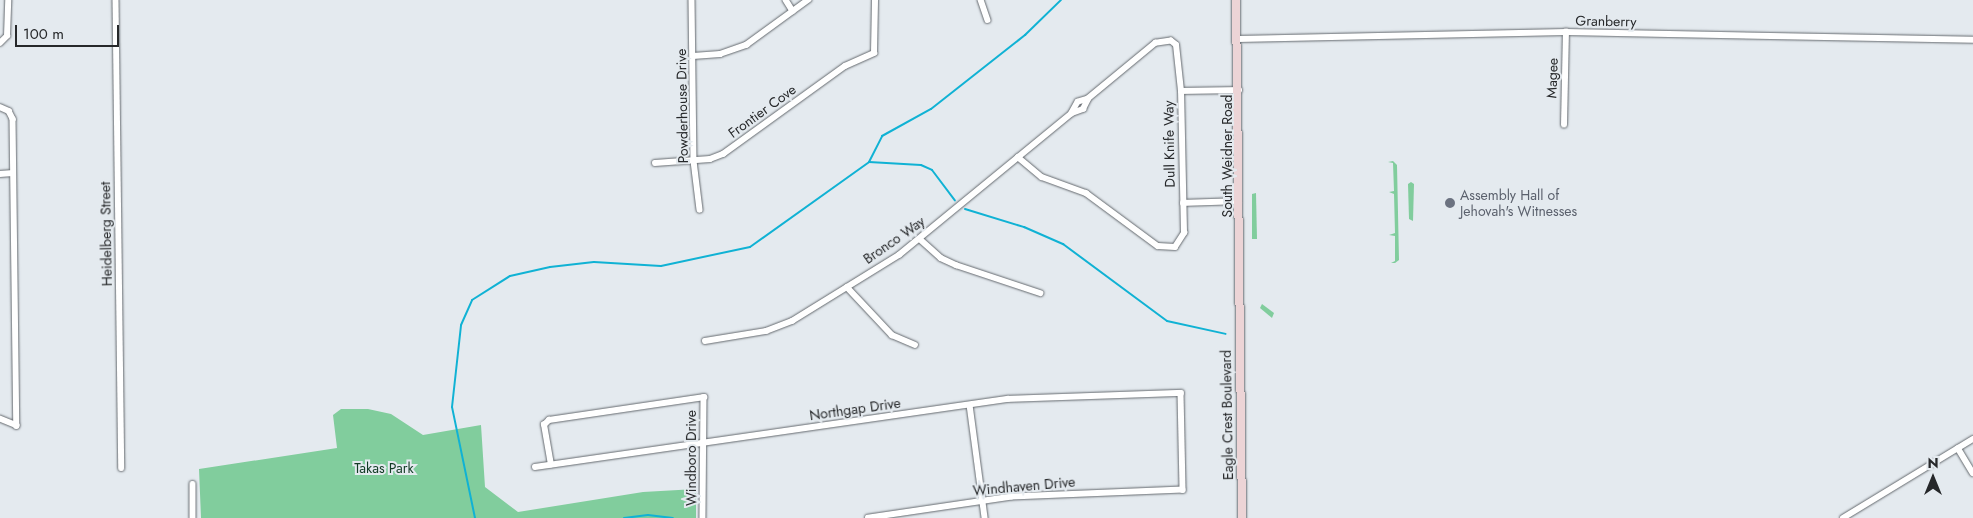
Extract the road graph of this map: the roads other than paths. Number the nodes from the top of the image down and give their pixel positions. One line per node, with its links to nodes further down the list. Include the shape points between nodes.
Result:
1 (8, 0): 15 (street, via 7,36)
2 (116, 0): 42 (street, Heidelberg Street)
3 (692, 0): 16 (street, Powderhouse Drive)
4 (786, 0): 9 (street)
5 (808, 0): 9 (street)
6 (876, 0): 22 (street, Frontier Cove, via 874,53 844,66 724,154)
7 (982, 0): 10 (street)
8 (1236, 0): 12 (main road, South Weidner Road)
9 (793, 11): 16 (street, via 732,51)
10 (988, 20)
11 (1566, 32): 12 (street, Granberry); 13 (street, Granberry); 20 (street, Magee)
12 (1238, 39): 17 (main road, South Weidner Road)
13 (1973, 40)
14 (1171, 41): 18 (street, Dull Knife Way, via 1179,53); 21 (street, Bronco Way, via 1156,43 1088,99 1078,102 1072,113)
15 (0, 43)
16 (693, 56): 22 (street, Powderhouse Drive)
17 (1239, 90): 18 (street); 26 (main road, South Weidner Road)
18 (1181, 91): 27 (street, Dull Knife Way)
19 (0, 108): 24 (street, via 9,111 13,118)
20 (1564, 124)
21 (1018, 157): 27 (street, Dull Knife Way, via 1042,177 1086,193 1158,246 1176,247 1184,233); 29 (street, Bronco Way)
22 (694, 161): 23 (street, Frontier Cove); 28 (street, Powderhouse Drive)
23 (655, 163)
24 (13, 173): 25 (street); 36 (street, via 17,426)
25 (0, 174)
26 (1239, 201): 27 (street); 32 (main road, South Weidner Road)
27 (1183, 202)
28 (700, 210)
29 (920, 239): 30 (street, Bronco Way); 31 (street, via 941,258 956,265)
30 (847, 287): 33 (street, Bronco Way, via 780,326); 34 (street, via 892,335)
31 (1040, 293)
32 (1238, 312): 51 (main road, Eagle Crest Boulevard)
33 (705, 341)
34 (916, 345)
35 (970, 405): 38 (street, Northgap Drive); 45 (street, Northgap Drive, via 1041,396 1181,393); 46 (street)
36 (0, 419)
37 (1973, 439): 39 (street)
38 (704, 442): 40 (street, Northgap Drive); 40 (street, Windboro Drive, via 704,397 548,420 544,425); 48 (street, Windboro Drive)
39 (1958, 448): 43 (street); 52 (street)
40 (551, 465): 41 (street, Northgap Drive)
41 (534, 467)
42 (122, 468)
43 (1973, 474)
44 (193, 484): 47 (street)
45 (1183, 490): 46 (street, Windhaven Drive, via 1041,495)
46 (982, 501): 49 (street, Windhaven Drive); 50 (street)
47 (193, 518)
48 (703, 518)
49 (869, 518)
50 (985, 518)
51 (1242, 518)
52 (1843, 518)

